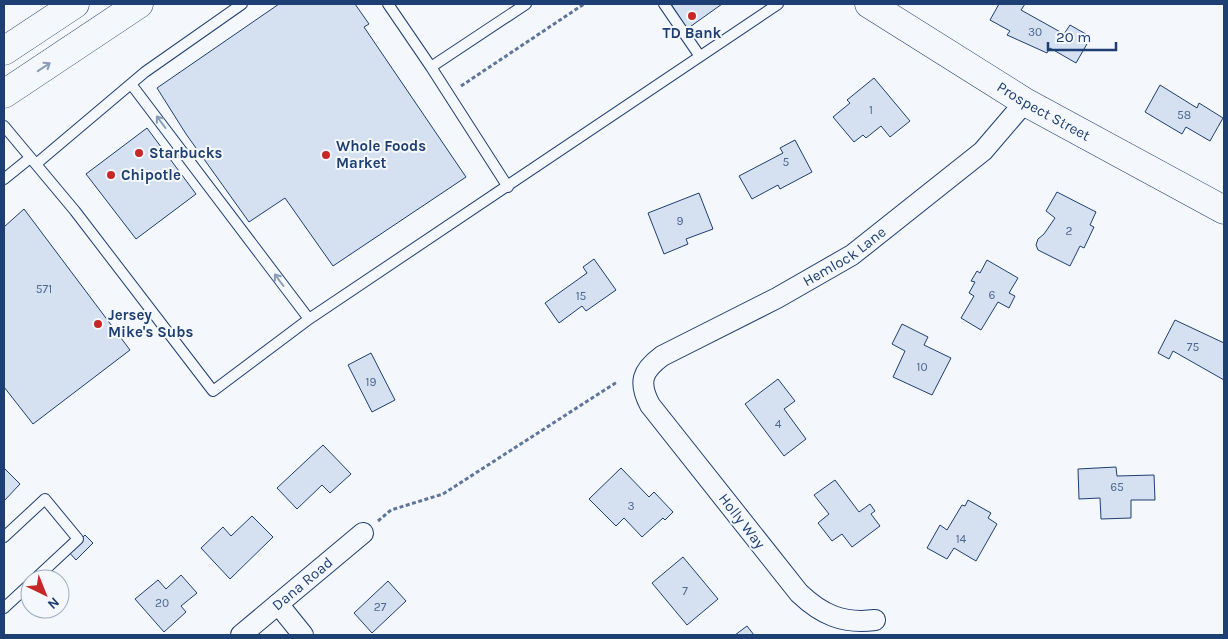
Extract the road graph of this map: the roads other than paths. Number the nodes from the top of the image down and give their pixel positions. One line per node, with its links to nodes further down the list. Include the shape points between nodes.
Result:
1 (139, 4): 13 (main road, one-way to 1)
2 (242, 4): 12 (lane)
3 (388, 4): 11 (lane)
4 (526, 4): 11 (lane)
5 (664, 4): 10 (lane)
6 (778, 4): 10 (lane)
7 (869, 4): 14 (main road, Prospect Street)
8 (58, 8): 9 (main road)
9 (4, 51)
10 (699, 55): 18 (lane)
11 (431, 68): 18 (lane)
12 (131, 84): 16 (lane); 20 (lane, one-way to 12)
13 (4, 94)
14 (1025, 102): 19 (main road, Prospect Street); 21 (street, Hemlock Lane, via 983,151 852,255 784,294 662,356 649,366)
15 (4, 126): 16 (lane)
16 (33, 161): 17 (lane); 20 (lane, via 214,391)
17 (4, 179)
18 (508, 187): 20 (lane)
19 (1224, 210)
20 (308, 319)
21 (643, 378): 28 (street, Holly Way, via 644,393 650,405 799,593 830,616 860,622)
22 (363, 533): 26 (street, Dana Road)
23 (4, 537): 24 (lane, via 45,499 78,540)
24 (46, 569)
25 (20, 593): 27 (lane)
26 (278, 604): 29 (street, Dana Road); 30 (street)
27 (4, 608)
28 (875, 620)
29 (240, 635)
30 (303, 635)

